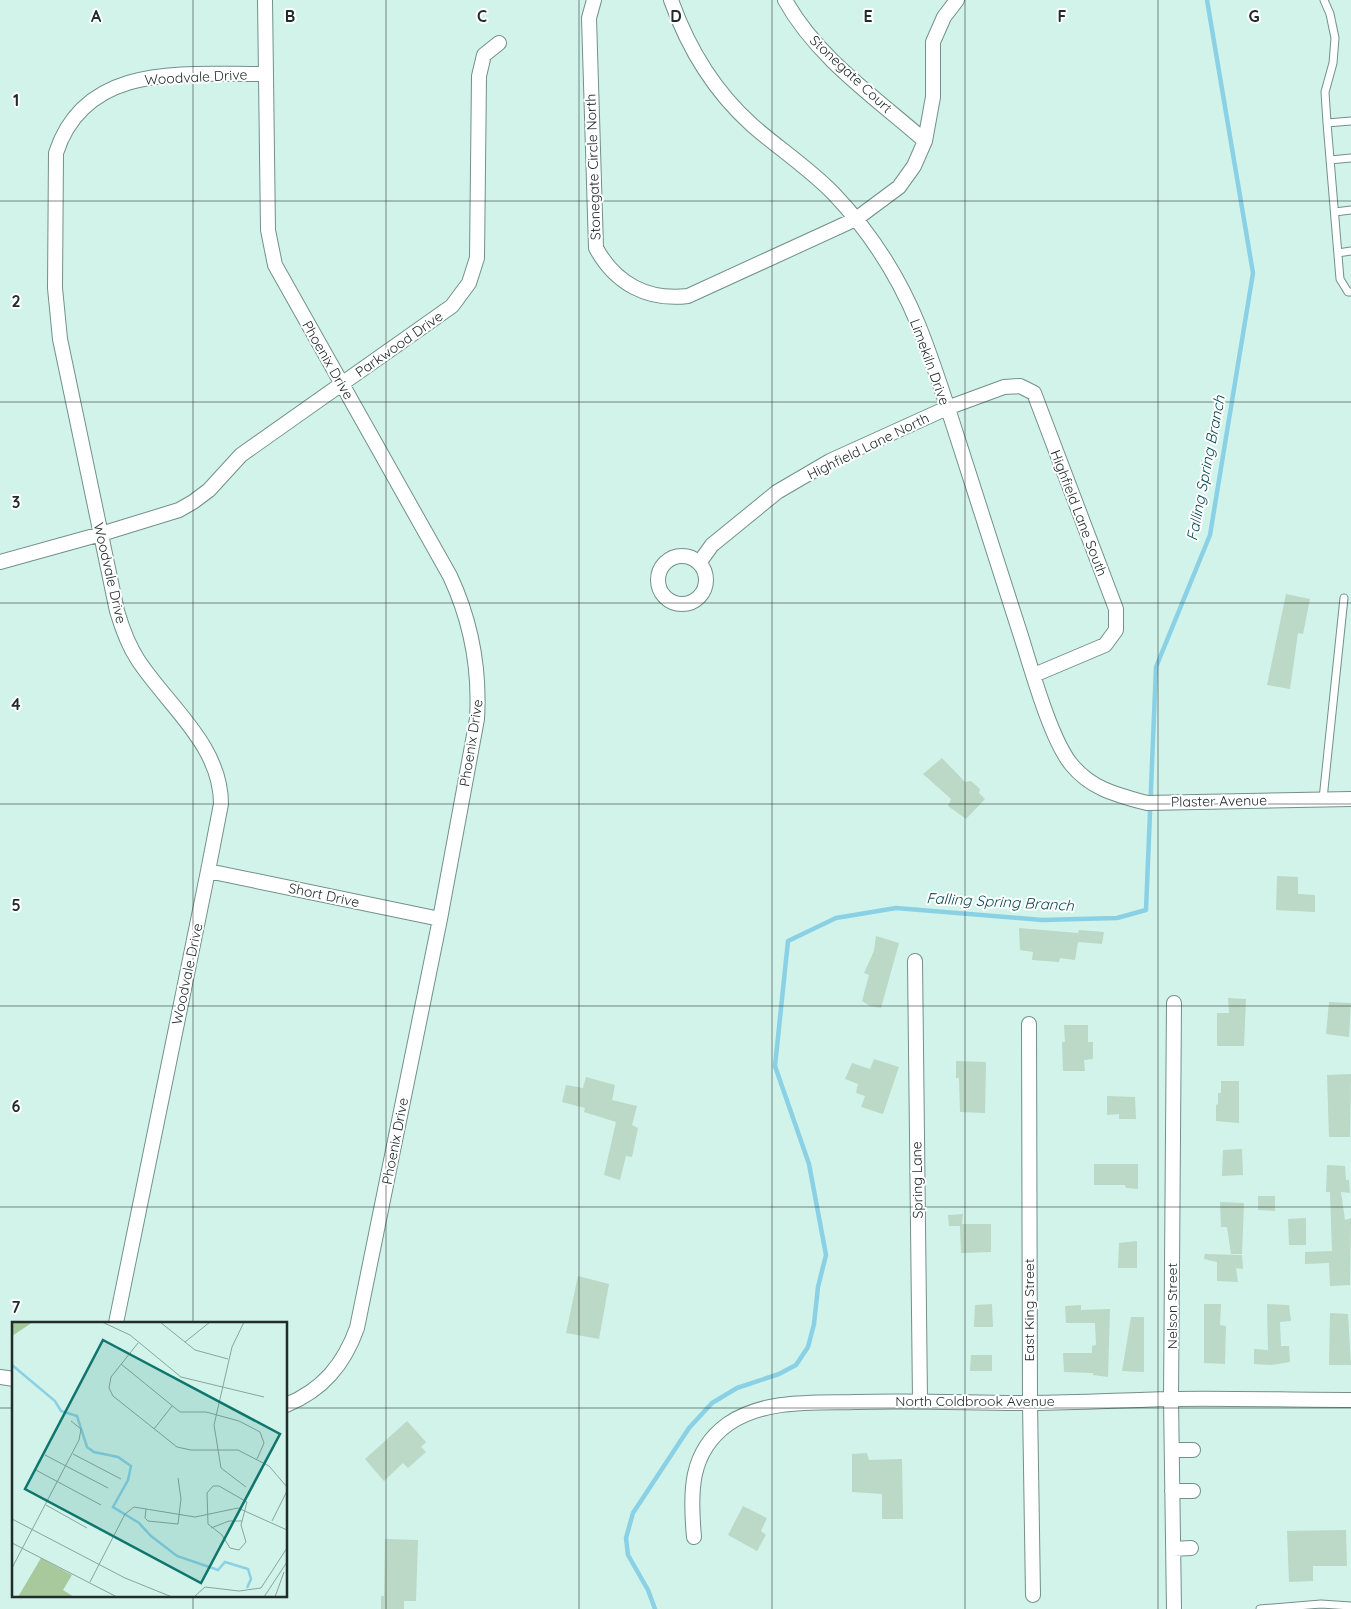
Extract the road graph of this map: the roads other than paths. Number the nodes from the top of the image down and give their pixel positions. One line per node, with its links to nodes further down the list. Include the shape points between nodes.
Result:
1 (266, 0): 8 (street, Phoenix Drive)
2 (594, 0): 16 (street, Stonegate Circle North, via 589,18 594,238 600,256 621,281 658,296 688,296)
3 (671, 0): 16 (street, Limekiln Drive, via 693,52 730,103 832,192)
4 (785, 0): 11 (street, Stonegate Court, via 826,54)
5 (957, 0): 11 (street, Stonegate Circle North, via 944,17 933,42 933,97)
6 (1324, 0): 10 (lane, via 1335,38 1333,63 1325,92)
7 (499, 44): 20 (street, Parkwood Drive, via 484,55 478,76 479,250 469,283 445,312)
8 (266, 74): 20 (street, Phoenix Drive, via 269,243 284,284); 22 (street, Woodvale Drive, via 153,76 125,83 86,105 68,124 60,142 55,164 57,311)
9 (1351, 121): 10 (lane)
10 (1327, 123): 13 (lane)
11 (924, 141): 16 (street, Stonegate Circle North, via 914,166 899,187)
12 (1351, 158): 13 (lane)
13 (1330, 160): 15 (lane)
14 (1351, 210): 15 (lane)
15 (1335, 212): 18 (lane)
16 (856, 219): 21 (street, Limekiln Drive, via 886,260 903,292)
17 (1351, 251): 18 (lane)
18 (1338, 253): 19 (lane, via 1340,279)
19 (1351, 292)
20 (342, 383): 22 (street, Parkwood Drive, via 241,455 209,490 193,502 179,510); 31 (street, Phoenix Drive, via 450,576 468,623 474,652 479,687 477,720)
21 (947, 408): 24 (street, Highfield Lane North, via 830,461 777,492 712,545); 26 (street, Limekiln Drive); 26 (street, Highfield Lane South, via 1004,387 1020,386 1034,393 1116,609 1116,630 1105,645)
22 (101, 534): 23 (street, Parkwood Drive); 30 (street, Woodvale Drive, via 117,611 128,642 138,660 202,743 217,773 221,804)
23 (0, 562)
24 (699, 563)
25 (1344, 598): 28 (lane)
26 (1034, 675): 27 (street, Limekiln Drive, via 1059,742 1070,763)
27 (1089, 784): 28 (street, Plaster Avenue, via 1147,803)
28 (1323, 799): 29 (street, Plaster Avenue)
29 (1351, 799)
30 (208, 871): 31 (street, Short Drive); 35 (street, Woodvale Drive)
31 (440, 919): 40 (street, Phoenix Drive, via 357,1328 335,1371 310,1393)
32 (915, 961): 37 (street, Spring Lane)
33 (1174, 1003): 36 (street, Nelson Street)
34 (1029, 1024): 39 (street, East King Street)
35 (116, 1322)
36 (1172, 1399): 38 (street, North Coldbrook Avenue); 39 (street, North Coldbrook Avenue); 41 (street, Nelson Street)
37 (920, 1400): 39 (street, North Coldbrook Avenue); 45 (street, North Coldbrook Avenue, via 779,1406 746,1414 730,1423 713,1436 705,1448 693,1481)
38 (1351, 1400)
39 (1030, 1403): 48 (street, East King Street)
40 (288, 1404)
41 (1173, 1450): 42 (street); 43 (street, Nelson Street)
42 (1193, 1450)
43 (1172, 1491): 44 (street); 47 (street, Nelson Street)
44 (1193, 1491)
45 (694, 1537)
46 (1191, 1548): 47 (street)
47 (1173, 1549): 50 (street, Nelson Street)
48 (1033, 1595)
49 (1351, 1606): 51 (lane, via 1321,1604)
50 (1174, 1609)
51 (1260, 1609)

